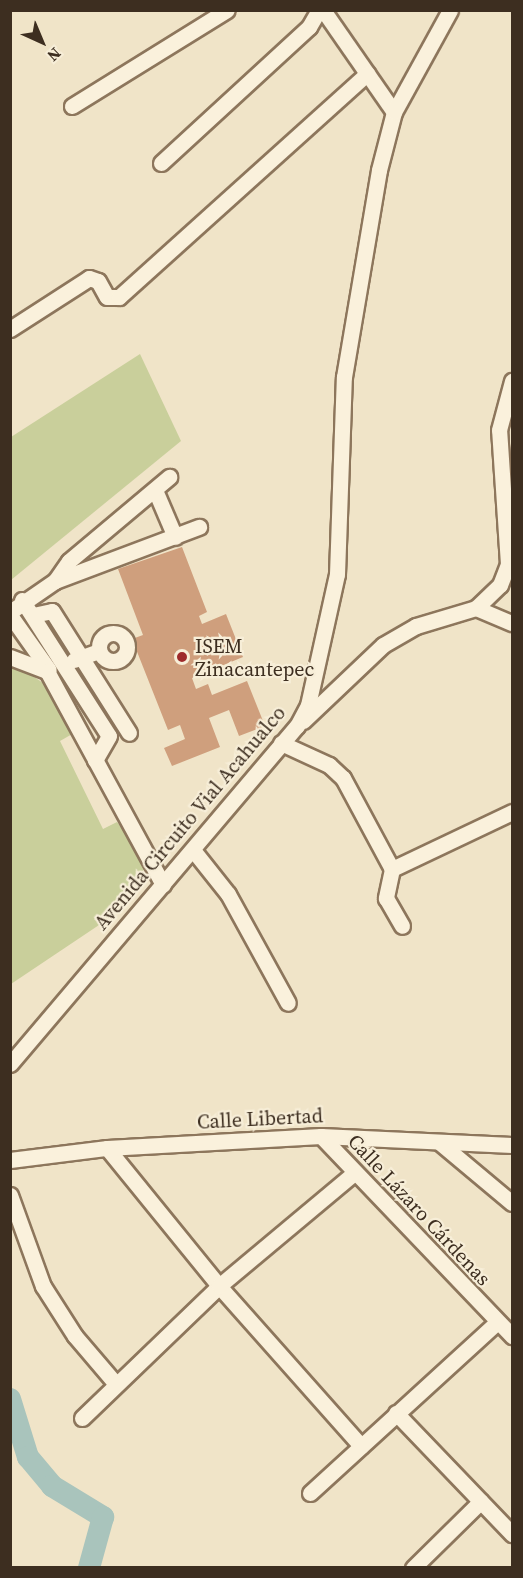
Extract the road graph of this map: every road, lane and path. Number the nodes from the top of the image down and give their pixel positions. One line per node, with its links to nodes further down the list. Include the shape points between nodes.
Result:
1 (227, 10): 5 (street)
2 (321, 10): 4 (street); 7 (street, via 309,27)
3 (450, 10): 6 (street, Avenida Circuito Vial Acahualco)
4 (367, 74): 6 (street); 8 (street, via 119,297 107,297 98,281 89,278)
5 (72, 106)
6 (394, 112): 25 (street, Avenida Circuito Vial Acahualco, via 347,354 332,605 315,685)
7 (161, 163)
8 (10, 329)
9 (513, 381): 16 (street, via 502,409 498,454 508,564 500,585)
10 (169, 477): 11 (street)
11 (155, 490): 13 (street); 14 (street, via 69,561)
12 (199, 527): 13 (street)
13 (174, 537): 14 (street)
14 (55, 580): 15 (street)
15 (22, 600): 17 (street); 18 (street)
16 (476, 608): 19 (street); 25 (street, via 398,635)
17 (10, 614): 24 (street)
18 (33, 615): 22 (street, via 52,611); 23 (street)
19 (512, 624)
20 (99, 651): 20 (street, via 112,661 126,651 120,635 102,631); 22 (street)
21 (10, 657): 24 (street)
22 (81, 657): 23 (street); 26 (street)
23 (65, 664): 24 (street); 28 (street, via 109,736)
24 (47, 671): 28 (street)
25 (297, 726): 27 (street, Avenida Circuito Vial Acahualco)
26 (129, 733)
27 (281, 743): 30 (street, Avenida Circuito Vial Acahualco); 31 (street, via 336,770)
28 (95, 760): 32 (street)
29 (513, 812): 31 (street)
30 (193, 849): 32 (street, Avenida Circuito Vial Acahualco); 34 (street, via 228,894)
31 (392, 869): 33 (street, via 386,898)
32 (163, 885): 35 (street, Avenida Circuito Vial Acahualco)
33 (402, 926)
34 (288, 1003)
35 (10, 1064)
36 (321, 1136): 37 (street, Calle Libertad); 39 (street, Calle Libertad); 41 (street, Calle Lázaro Cárdenas)
37 (439, 1142): 38 (street, Calle Libertad); 43 (street)
38 (513, 1145)
39 (106, 1148): 40 (street, Calle Libertad); 44 (street)
40 (10, 1160)
41 (354, 1173): 44 (street); 45 (street, Calle Lázaro Cárdenas)
42 (10, 1195): 47 (street, via 43,1286 75,1336)
43 (513, 1203)
44 (219, 1286): 47 (street); 50 (street)
45 (498, 1322): 46 (street, Calle Lázaro Cárdenas); 48 (street)
46 (513, 1336)
47 (115, 1383): 49 (street)
48 (396, 1413): 50 (street); 52 (street)
49 (82, 1418)
50 (361, 1446): 51 (street)
51 (310, 1493)
52 (481, 1501): 53 (street); 54 (street)
53 (513, 1534)
54 (413, 1568)

